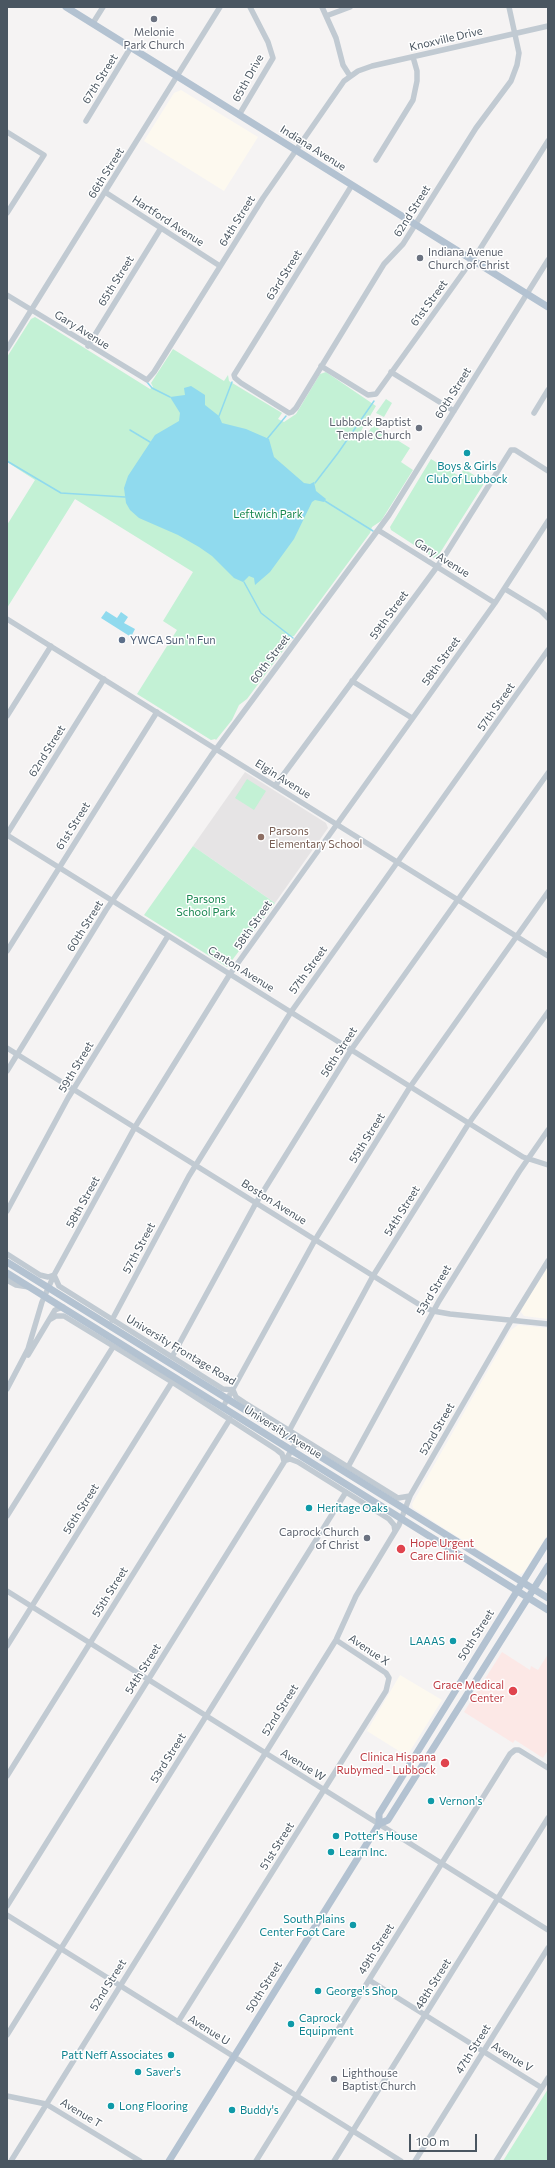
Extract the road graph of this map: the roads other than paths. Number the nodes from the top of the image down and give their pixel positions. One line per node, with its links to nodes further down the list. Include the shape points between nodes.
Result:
1 (66, 7): 9 (main road, Indiana Avenue)
2 (103, 7): 9 (street)
3 (220, 7): 14 (street, 66th Street)
4 (250, 7): 16 (street, 65th Drive, via 275,56)
5 (322, 7): 8 (street)
6 (350, 7): 8 (street)
7 (509, 7): 11 (street)
8 (326, 16): 15 (street, via 336,38 343,65)
9 (93, 24): 12 (main road, Indiana Avenue)
10 (548, 26): 11 (street, Knoxville Drive)
11 (515, 33): 13 (street, Knoxville Drive); 25 (street, 62nd Street, via 518,58 511,81 476,128)
12 (131, 47): 14 (main road, Indiana Avenue); 17 (street, 67th Street)
13 (413, 57): 15 (street, Knoxville Drive, via 364,68); 21 (street, via 417,76 413,100)
14 (177, 76): 16 (main road, Indiana Avenue); 23 (street, 66th Street)
15 (350, 76): 20 (street, 64th Street, via 339,86)
16 (239, 115): 20 (main road, Indiana Avenue)
17 (86, 121)
18 (7, 132): 24 (street, via 44,155)
19 (548, 140): 27 (street, 61st Street)
20 (297, 151): 22 (main road, Indiana Avenue); 29 (street, 64th Street, via 263,198)
21 (376, 160)
22 (352, 185): 25 (main road, Indiana Avenue); 41 (street, 63rd Street, via 235,376 241,384)
23 (105, 192): 26 (street, Hartford Avenue); 33 (street, 66th Street)
24 (7, 213)
25 (416, 225): 27 (main road, Indiana Avenue); 36 (street, 62nd Street, via 403,244 384,264)
26 (161, 228): 29 (street, Hartford Avenue); 34 (street, 65th Street)
27 (472, 260): 30 (main road, Indiana Avenue); 37 (street, 61st Street)
28 (548, 260): 30 (street, 60th Street)
29 (220, 266): 38 (street, 64th Street)
30 (527, 294): 32 (main road, Indiana Avenue); 40 (street, 60th Street)
31 (7, 295): 33 (street, Gary Avenue)
32 (548, 307)
33 (32, 310): 34 (street, Gary Avenue); 35 (street, 66th Street)
34 (88, 346): 38 (street, Gary Avenue)
35 (7, 349)
36 (321, 366): 37 (street, 61st Street, via 368,395 375,395); 41 (street, 62nd Street, via 296,408)
37 (391, 372): 40 (street)
38 (147, 380)
39 (548, 390): 42 (street)
40 (454, 411): 45 (street, 60th Street)
41 (291, 412)
42 (534, 413)
43 (548, 471): 48 (street, 59th Street, via 511,450)
44 (548, 521): 46 (street, 58th Street)
45 (378, 530): 48 (street, Gary Avenue); 60 (street, 60th Street)
46 (542, 531): 47 (street); 49 (street, 58th Street)
47 (548, 534)
48 (437, 567): 50 (street, Gary Avenue); 56 (street, 59th Street)
49 (505, 589): 50 (street, 58th Street); 51 (street)
50 (495, 603): 59 (street, 58th Street)
51 (548, 618)
52 (7, 619): 53 (street, Elgin Avenue)
53 (51, 646): 55 (street, Elgin Avenue); 58 (street)
54 (548, 650): 65 (street, 57th Street)
55 (104, 679): 57 (street, Elgin Avenue); 64 (street, 62nd Street)
56 (352, 681): 59 (street); 62 (street, 59th Street)
57 (157, 712): 60 (street, Elgin Avenue); 66 (street, 61st Street)
58 (7, 716)
59 (412, 718): 63 (street, 58th Street)
60 (216, 749): 62 (street, Elgin Avenue); 69 (street, 60th Street)
61 (548, 773): 68 (street, 56th Street)
62 (275, 786): 63 (street, Elgin Avenue)
63 (336, 824): 65 (street, Elgin Avenue); 74 (street, 58th Street)
64 (7, 834): 66 (street, Canton Avenue)
65 (398, 862): 68 (street, Elgin Avenue); 75 (street, 57th Street)
66 (59, 868): 69 (street, Canton Avenue); 72 (street, 61st Street)
67 (548, 892): 71 (street, 55th Street)
68 (458, 900): 71 (street, Elgin Avenue); 78 (street, 56th Street)
69 (112, 901): 70 (street, Canton Avenue); 79 (street, 60th Street)
70 (168, 936): 74 (street, Canton Avenue); 82 (street, 59th Street)
71 (517, 937): 73 (street, Elgin Avenue); 81 (street, 55th Street)
72 (7, 951)
73 (548, 956)
74 (230, 974): 75 (street, Canton Avenue); 84 (street, 58th Street)
75 (291, 1012): 78 (street, Canton Avenue); 87 (street, 57th Street)
76 (548, 1012): 83 (street, 54th Street)
77 (7, 1048): 79 (street, Boston Avenue)
78 (351, 1050): 81 (street, Canton Avenue); 89 (street, 56th Street)
79 (17, 1054): 80 (street, 60th Street); 82 (street, Boston Avenue)
80 (7, 1071)
81 (410, 1087): 83 (street, Canton Avenue); 91 (street, 55th Street)
82 (74, 1089): 84 (street, Boston Avenue); 90 (street, 59th Street)
83 (469, 1123): 86 (street, Canton Avenue); 97 (street, 54th Street)
84 (135, 1127): 87 (street, Boston Avenue); 96 (street, 58th Street)
85 (548, 1130): 86 (street, 53rd Street)
86 (527, 1159): 88 (street, Canton Avenue); 103 (street, 53rd Street)
87 (196, 1165): 89 (street, Boston Avenue); 105 (street, 57th Street)
88 (548, 1165)
89 (256, 1203): 91 (street, Boston Avenue); 109 (street, 56th Street)
90 (7, 1211)
91 (315, 1240): 97 (street, Boston Avenue); 113 (street, 55th Street)
92 (7, 1254): 96 (street, via 40,1275)
93 (548, 1261): 106 (street, 52nd Street)
94 (7, 1262): 100 (main road, University Avenue)
95 (7, 1273): 99 (main road, University Avenue)
96 (54, 1275): 100 (street, 58th Street); 105 (street, University Frontage Road, via 58,1286)
97 (373, 1276): 103 (street, Boston Avenue); 117 (street, 54th Street)
98 (7, 1280): 99 (street)
99 (31, 1288): 101 (main road, University Avenue)
100 (48, 1288): 101 (street, 58th Street); 114 (main road, University Avenue)
101 (45, 1296): 102 (main road, University Avenue); 110 (street, 58th Street)
102 (63, 1308): 104 (street, 58th Street, via 55,1310); 115 (main road, University Avenue)
103 (433, 1311): 106 (street, Boston Avenue); 121 (street, 53rd Street)
104 (51, 1318): 108 (street, via 64,1316); 110 (street, 58th Street)
105 (112, 1320): 109 (street, University Frontage Road)
106 (511, 1321): 107 (street, Boston Avenue); 123 (street, 52nd Street)
107 (548, 1324)
108 (113, 1347): 111 (street); 125 (street)
109 (172, 1357): 113 (street, University Frontage Road, via 223,1388)
110 (20, 1367): 112 (street, 58th Street)
111 (172, 1382): 116 (street); 136 (street, 56th Street)
112 (7, 1389)
113 (233, 1390): 114 (street, 55th Street); 117 (street, University Frontage Road, via 236,1397)
114 (227, 1400): 115 (street, 55th Street); 118 (main road, University Avenue)
115 (223, 1407): 119 (main road, University Avenue)
116 (230, 1419): 120 (street, via 277,1450 282,1454); 139 (street, 55th Street)
117 (289, 1430): 121 (street, University Frontage Road)
118 (296, 1443): 119 (street, 54th Street); 124 (main road, University Avenue)
119 (291, 1450): 120 (street, 54th Street); 126 (main road, University Avenue)
120 (284, 1461): 122 (street, via 294,1460); 142 (street, 54th Street)
121 (348, 1467): 123 (street, University Frontage Road, via 398,1498)
122 (346, 1492): 127 (street, via 388,1519 394,1525); 143 (street, 53rd Street)
123 (410, 1496): 124 (street, 52nd Street)
124 (404, 1510): 126 (street, 52nd Street); 130 (main road, University Avenue)
125 (7, 1516)
126 (402, 1518): 127 (street, 52nd Street); 133 (main road, University Avenue)
127 (395, 1532): 138 (street, 52nd Street, via 356,1596)
128 (548, 1541): 130 (main road, 50th Street)
129 (548, 1566): 131 (main road, 50th Street)
130 (522, 1582): 131 (main road, University Avenue); 133 (main road, 50th Street)
131 (533, 1590): 134 (main road, 50th Street); 135 (main road, University Avenue)
132 (7, 1591): 136 (street, Avenue W)
133 (517, 1591): 134 (main road, University Avenue); 149 (main road, 50th Street, via 379,1814)
134 (528, 1598): 137 (main road, University Avenue); 149 (main road, 50th Street, via 388,1820)
135 (548, 1598)
136 (32, 1606): 139 (street, Avenue W); 140 (street, 56th Street)
137 (548, 1610)
138 (336, 1640): 141 (street, Avenue X, via 380,1668); 144 (street, 52nd Street)
139 (90, 1643): 142 (street, Avenue W); 146 (street, 55th Street)
140 (7, 1646)
141 (389, 1678): 147 (street, 51st Street, via 386,1691)
142 (148, 1679): 143 (street, Avenue W); 152 (street, 54th Street)
143 (206, 1716): 144 (street, Avenue W); 156 (street, 53rd Street)
144 (265, 1753): 147 (street, Avenue W); 158 (street, 52nd Street)
145 (548, 1768): 150 (street, 49th Street, via 514,1750)
146 (7, 1776)
147 (324, 1790): 149 (street, Avenue W); 160 (street, 51st Street)
148 (548, 1818): 151 (street, 48th Street)
149 (378, 1824): 150 (street, Avenue W); 163 (main road, 50th Street)
150 (441, 1864): 151 (street, Avenue W); 157 (street, 49th Street)
151 (498, 1899): 154 (street, Avenue W); 159 (street, 48th Street)
152 (7, 1906)
153 (7, 1915): 156 (street, Avenue U)
154 (548, 1930)
155 (548, 1948): 162 (street, 47th Street)
156 (61, 1949): 158 (street, Avenue U); 161 (street, 53rd Street)
157 (369, 1980): 159 (street, Avenue V); 167 (street, 49th Street)
158 (120, 1986): 160 (street, Avenue U); 168 (street, 52nd Street)
159 (425, 2015): 162 (street, Avenue V); 169 (street, 48th Street)
160 (178, 2022): 163 (street, Avenue U)
161 (7, 2035)
162 (484, 2051): 165 (street, Avenue V); 176 (street, 47th Street)
163 (234, 2057): 167 (street, Avenue U); 172 (main road, 50th Street)
164 (548, 2078): 165 (street)
165 (542, 2088): 177 (street)
166 (7, 2096): 168 (street, Avenue T)
167 (296, 2096): 169 (street, Avenue U); 173 (street, 49th Street)
168 (46, 2104): 170 (street, 52nd Street); 171 (street, Avenue T)
169 (353, 2131): 174 (street, 48th Street); 175 (street, Avenue U)
170 (11, 2161)
171 (140, 2161)
172 (169, 2161)
173 (256, 2161)
174 (334, 2161)
175 (401, 2161)
176 (415, 2161)
177 (496, 2161)

